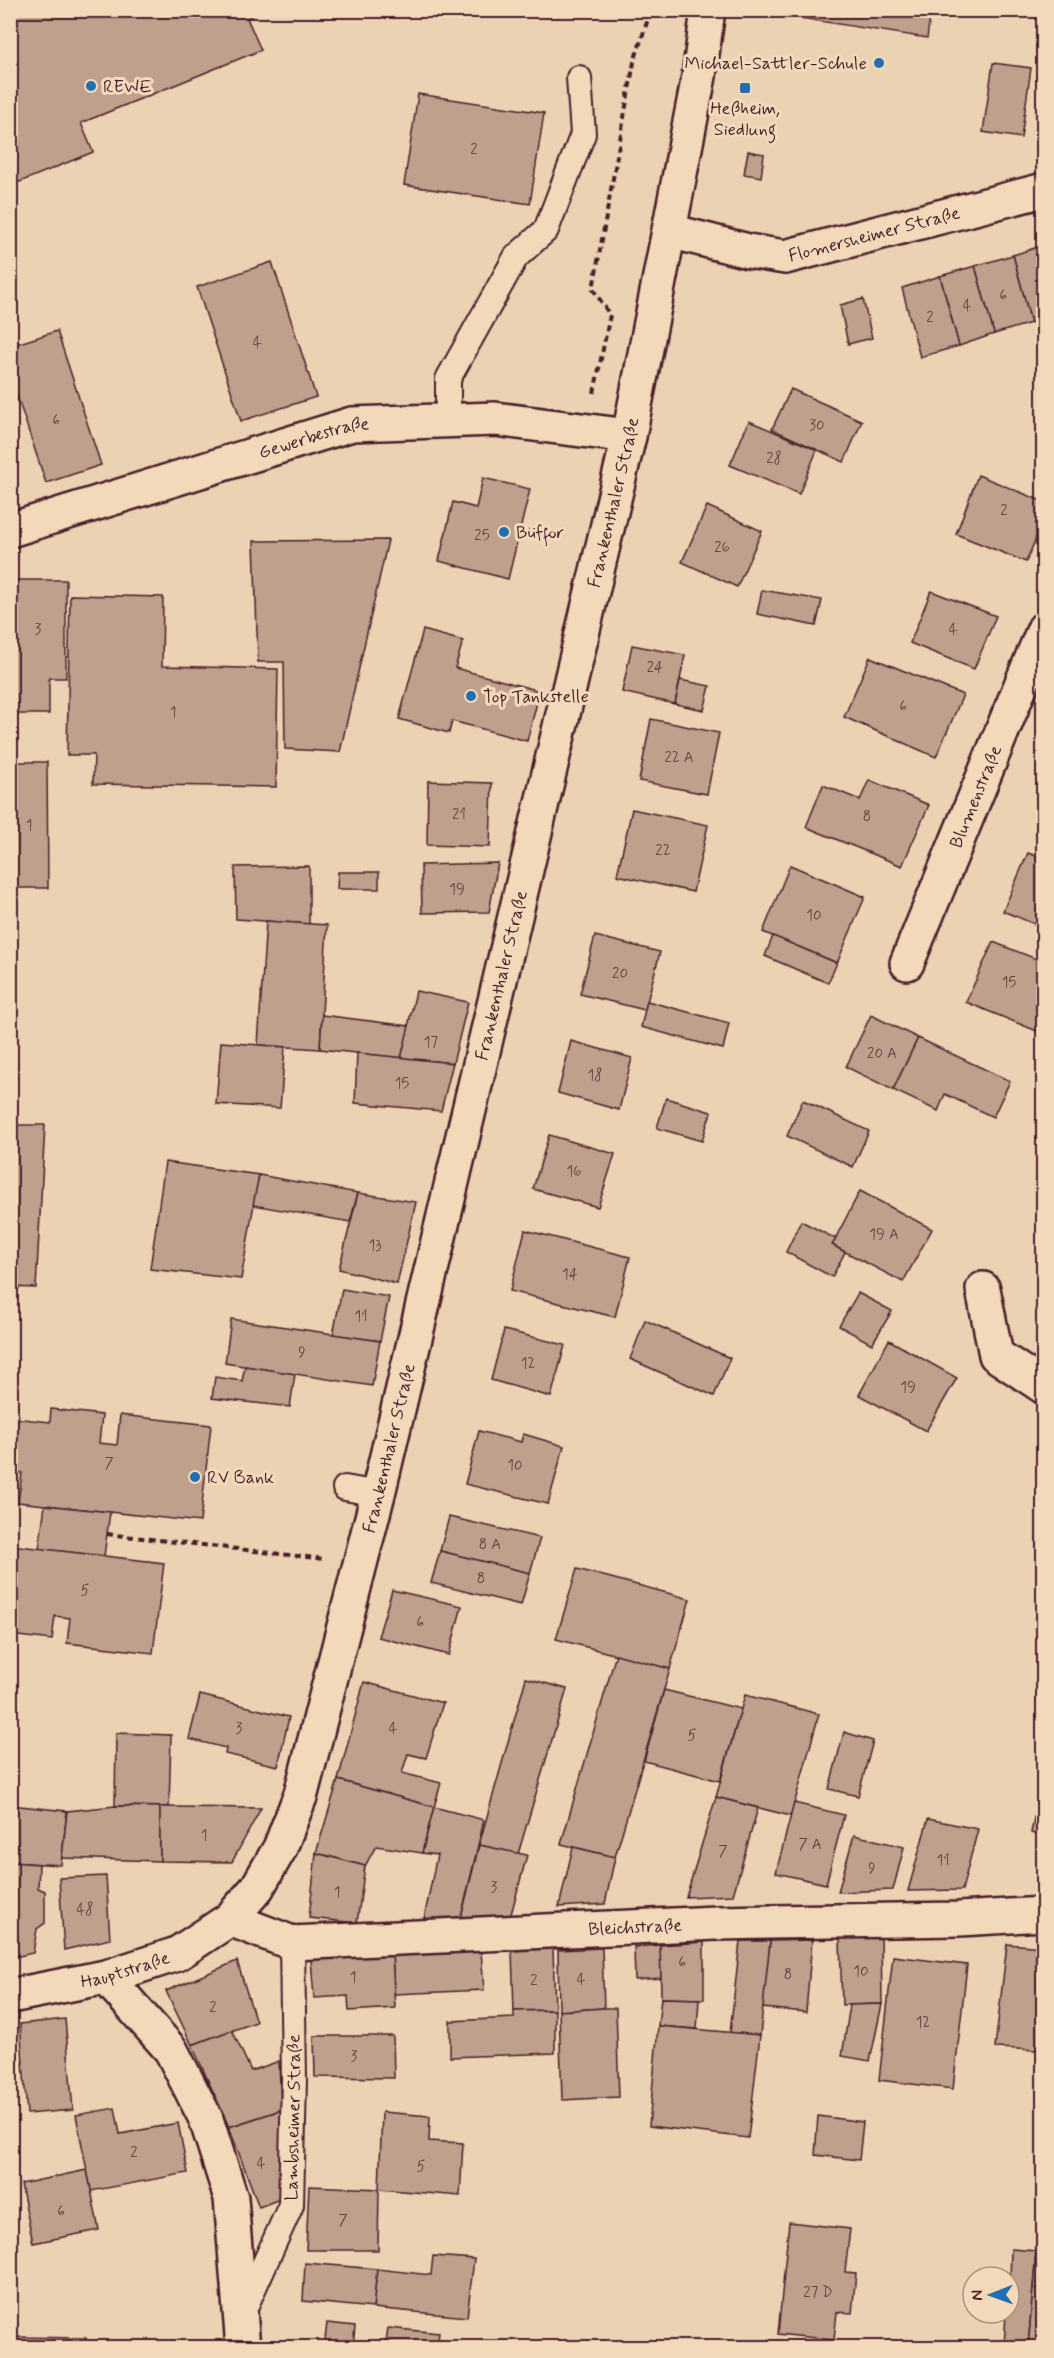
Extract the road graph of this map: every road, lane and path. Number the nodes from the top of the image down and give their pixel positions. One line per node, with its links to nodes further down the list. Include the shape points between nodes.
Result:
1 (651, 10): 7 (path, via 634,62 593,289 610,315)
2 (708, 10): 5 (street, Frankenthaler Straße)
3 (579, 78): 6 (lane, via 583,134 546,230 516,257 448,379)
4 (1044, 190): 5 (street, Flomersheimer Straße, via 785,257)
5 (670, 231): 8 (street, Frankenthaler Straße)
6 (448, 421): 7 (street, Gewerbestraße, via 495,419); 9 (street, Gewerbestraße, via 352,424)
7 (587, 430): 8 (street, Gewerbestraße)
8 (629, 436): 15 (street, Frankenthaler Straße)
9 (10, 530)
10 (1044, 629): 11 (street, Blumenstraße)
11 (907, 963)
12 (983, 1289): 13 (street, via 996,1355)
13 (1044, 1387)
14 (345, 1488): 15 (lane)
15 (378, 1494): 17 (street, Frankenthaler Straße)
16 (107, 1534): 17 (path)
17 (361, 1563): 19 (street, Frankenthaler Straße, via 301,1794 280,1848)
18 (1044, 1914): 20 (street, Bleichstraße, via 716,1923)
19 (231, 1919): 20 (street, Bleichstraße); 21 (street, Hauptstraße, via 177,1954)
20 (292, 1943): 23 (lane, Lambsheimer Straße, via 291,2205)
21 (106, 1977): 22 (street, Hauptstraße); 23 (street, Lambsheimer Straße, via 171,2050 206,2119 231,2198)
22 (10, 1996)
23 (242, 2332)

